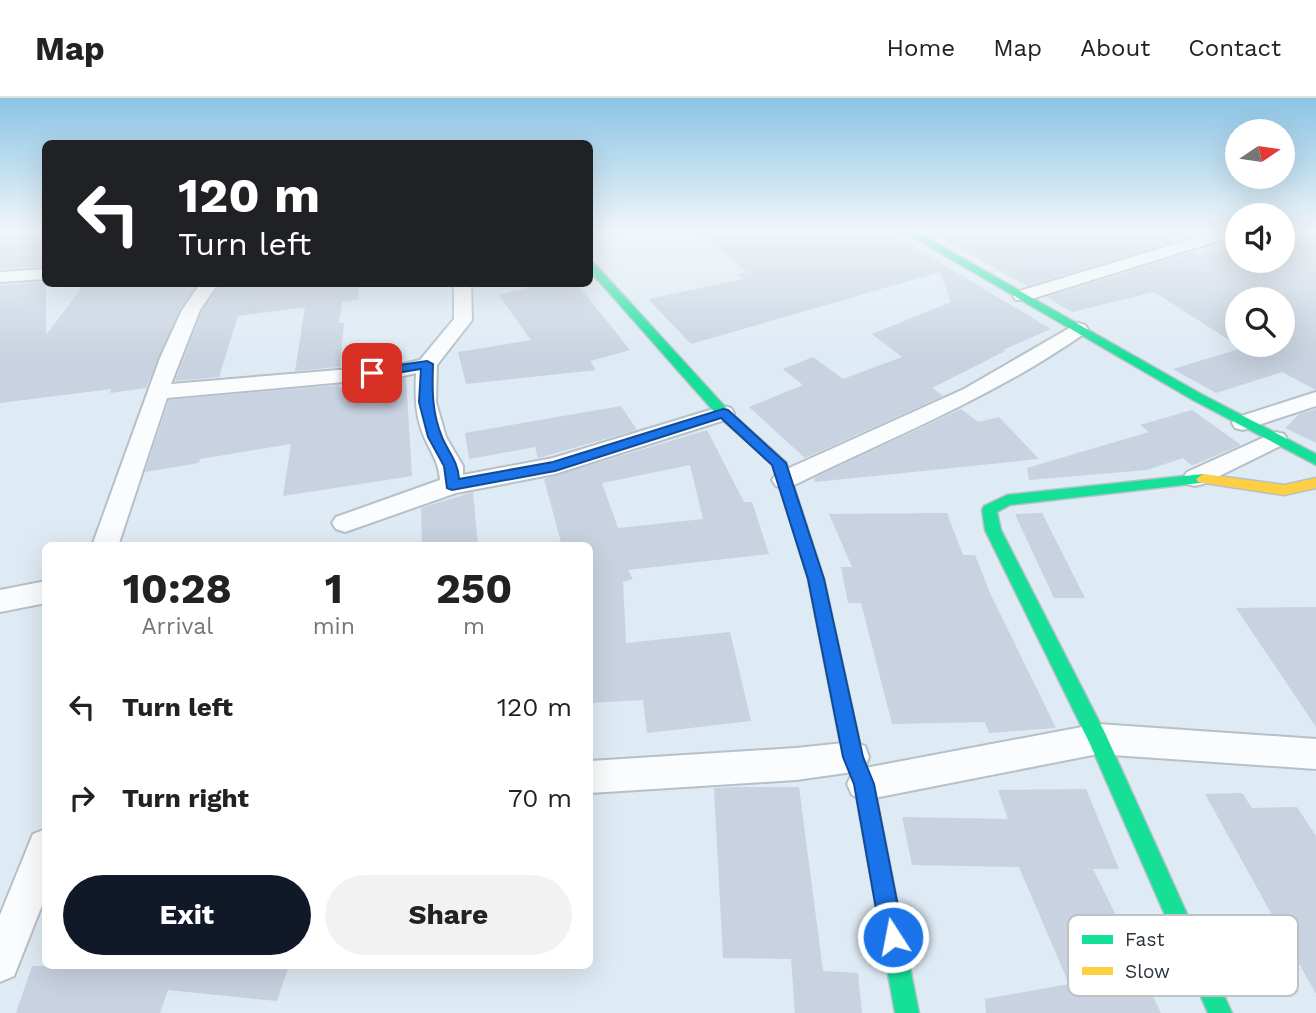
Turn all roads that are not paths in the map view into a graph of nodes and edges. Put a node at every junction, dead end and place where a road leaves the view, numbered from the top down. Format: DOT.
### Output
graph roads {
  1 [pos="597,273"];
  2 [pos="981,273"];
  3 [pos="1098,273"];
  4 [pos="42,274"];
  5 [pos="0,277"];
  6 [pos="207,287"];
  7 [pos="463,287"];
  8 [pos="1022,296"];
  9 [pos="1078,329"];
  10 [pos="427,364"];
  11 [pos="158,392"];
  12 [pos="1316,399"];
  13 [pos="723,413"];
  14 [pos="1243,422"];
  15 [pos="1276,439"];
  16 [pos="1316,460"];
  17 [pos="1195,478"];
  18 [pos="784,480"];
  19 [pos="1316,483"];
  20 [pos="452,485"];
  21 [pos="345,523"];
  22 [pos="106,542"];
  23 [pos="42,593"];
  24 [pos="0,601"];
  25 [pos="1098,740"];
  26 [pos="1316,754"];
  27 [pos="858,771"];
  28 [pos="593,777"];
  29 [pos="42,857"];
  30 [pos="1176,915"];
  31 [pos="0,962"];
  32 [pos="1212,996"];
  33 [pos="907,1013"];
  34 [pos="1220,1013"];
  1 -- 13 [label="street"];
  2 -- 8 [label="street"];
  3 -- 8 [label="street"];
  4 -- 5 [label="street"];
  6 -- 11 [label="street"];
  7 -- 10 [label="street"];
  8 -- 9 [label="street"];
  9 -- 14 [label="street"];
  9 -- 18 [label="street"];
  10 -- 11 [label="street"];
  10 -- 20 [label="street"];
  11 -- 22 [label="street"];
  12 -- 14 [label="street"];
  13 -- 18 [label="street"];
  13 -- 20 [label="street"];
  14 -- 15 [label="street"];
  15 -- 16 [label="street"];
  15 -- 17 [label="street"];
  17 -- 19 [label="street"];
  17 -- 25 [label="street"];
  18 -- 27 [label="street"];
  20 -- 21 [label="street"];
  23 -- 24 [label="street"];
  25 -- 26 [label="street"];
  25 -- 27 [label="street"];
  25 -- 30 [label="street"];
  27 -- 28 [label="street"];
  27 -- 33 [label="street"];
  29 -- 31 [label="street"];
  32 -- 34 [label="street"];
}
